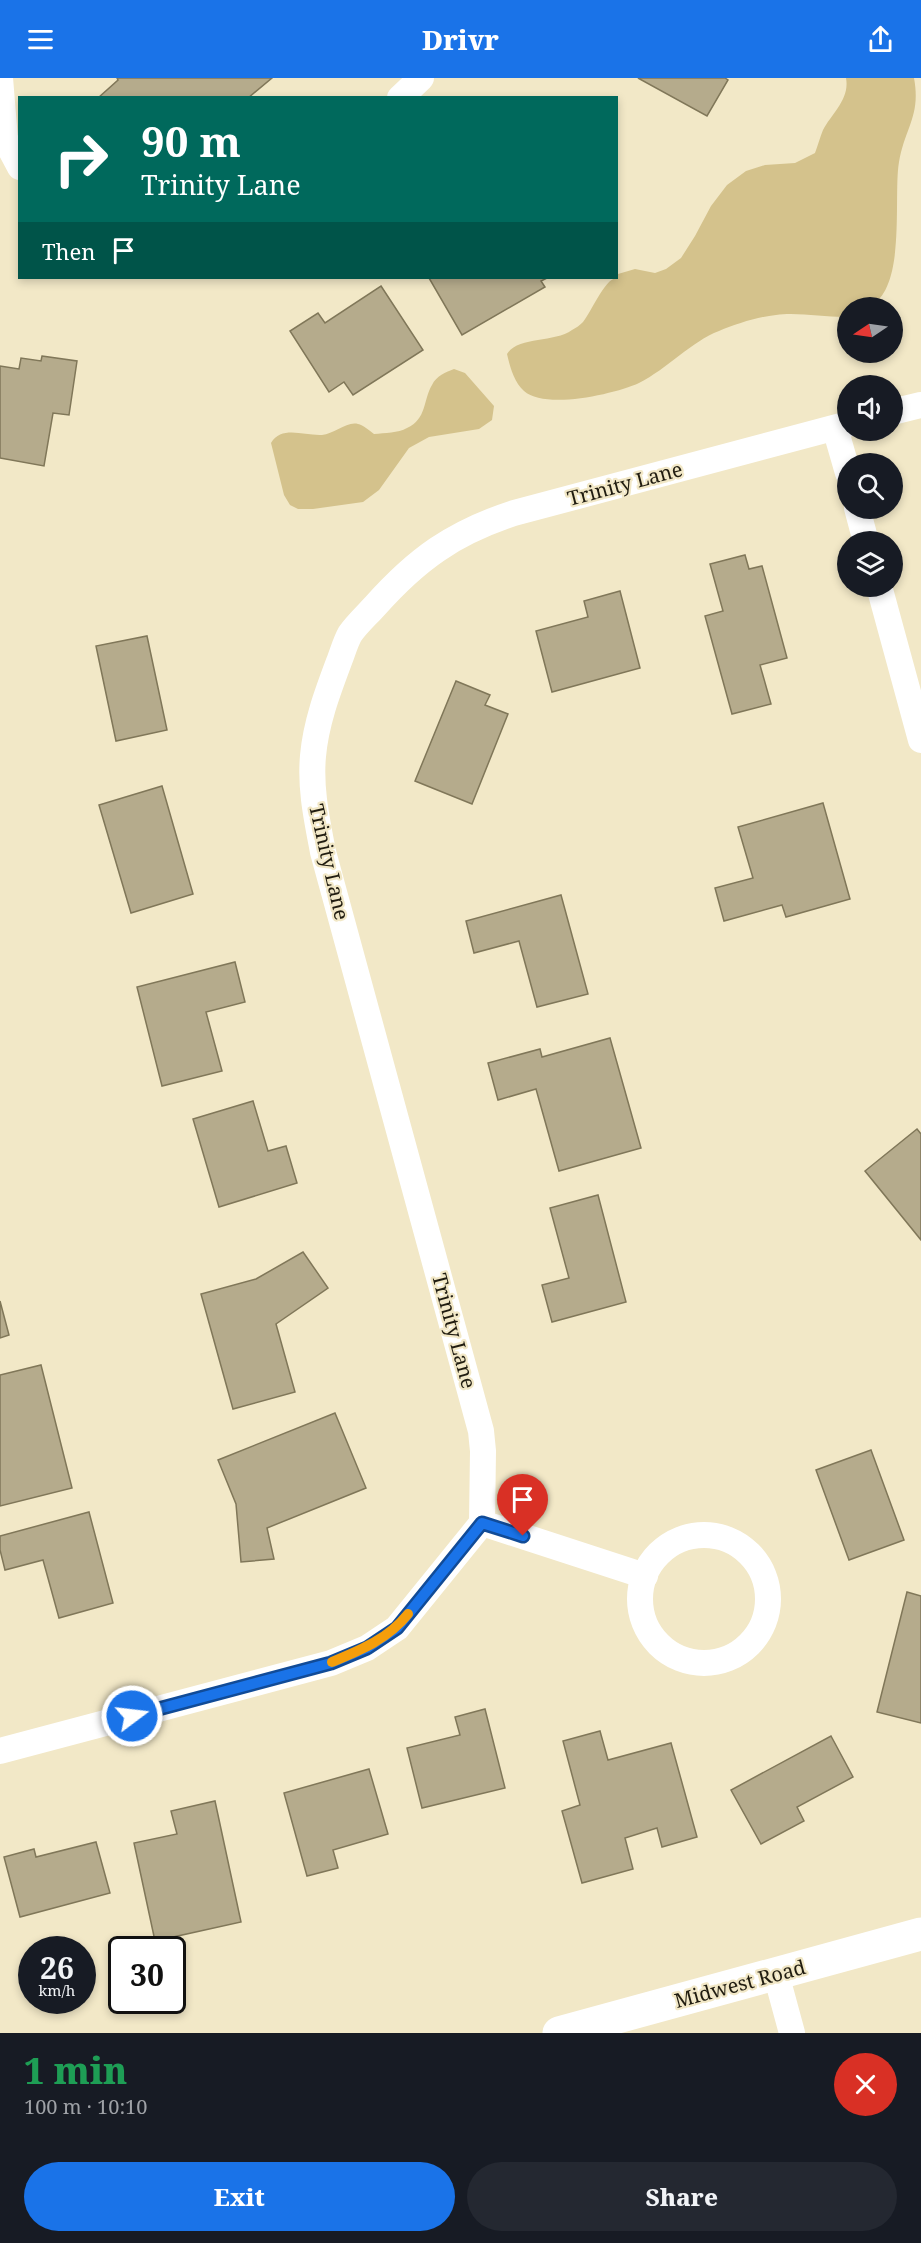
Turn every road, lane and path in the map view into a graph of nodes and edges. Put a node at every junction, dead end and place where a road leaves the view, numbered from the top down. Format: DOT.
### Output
graph roads {
  1 [pos="0,78"];
  2 [pos="421,78"];
  3 [pos="402,96"];
  4 [pos="18,163"];
  5 [pos="921,405"];
  6 [pos="903,409"];
  7 [pos="837,427"];
  8 [pos="882,597"];
  9 [pos="921,740"];
  10 [pos="482,1523"];
  11 [pos="645,1576"];
  12 [pos="0,1751"];
  13 [pos="921,1934"];
  14 [pos="776,1974"];
  15 [pos="560,2033"];
  16 [pos="792,2033"];
  1 -- 4 [label="street"];
  2 -- 3 [label="street"];
  5 -- 6 [label="street"];
  7 -- 10 [label="street, Trinity Lane"];
  8 -- 9 [label="street"];
  10 -- 11 [label="street"];
  10 -- 12 [label="street"];
  11 -- 11 [label="street"];
  13 -- 14 [label="main road, Midwest Road"];
  14 -- 15 [label="main road, Midwest Road"];
  14 -- 16 [label="street"];
}
